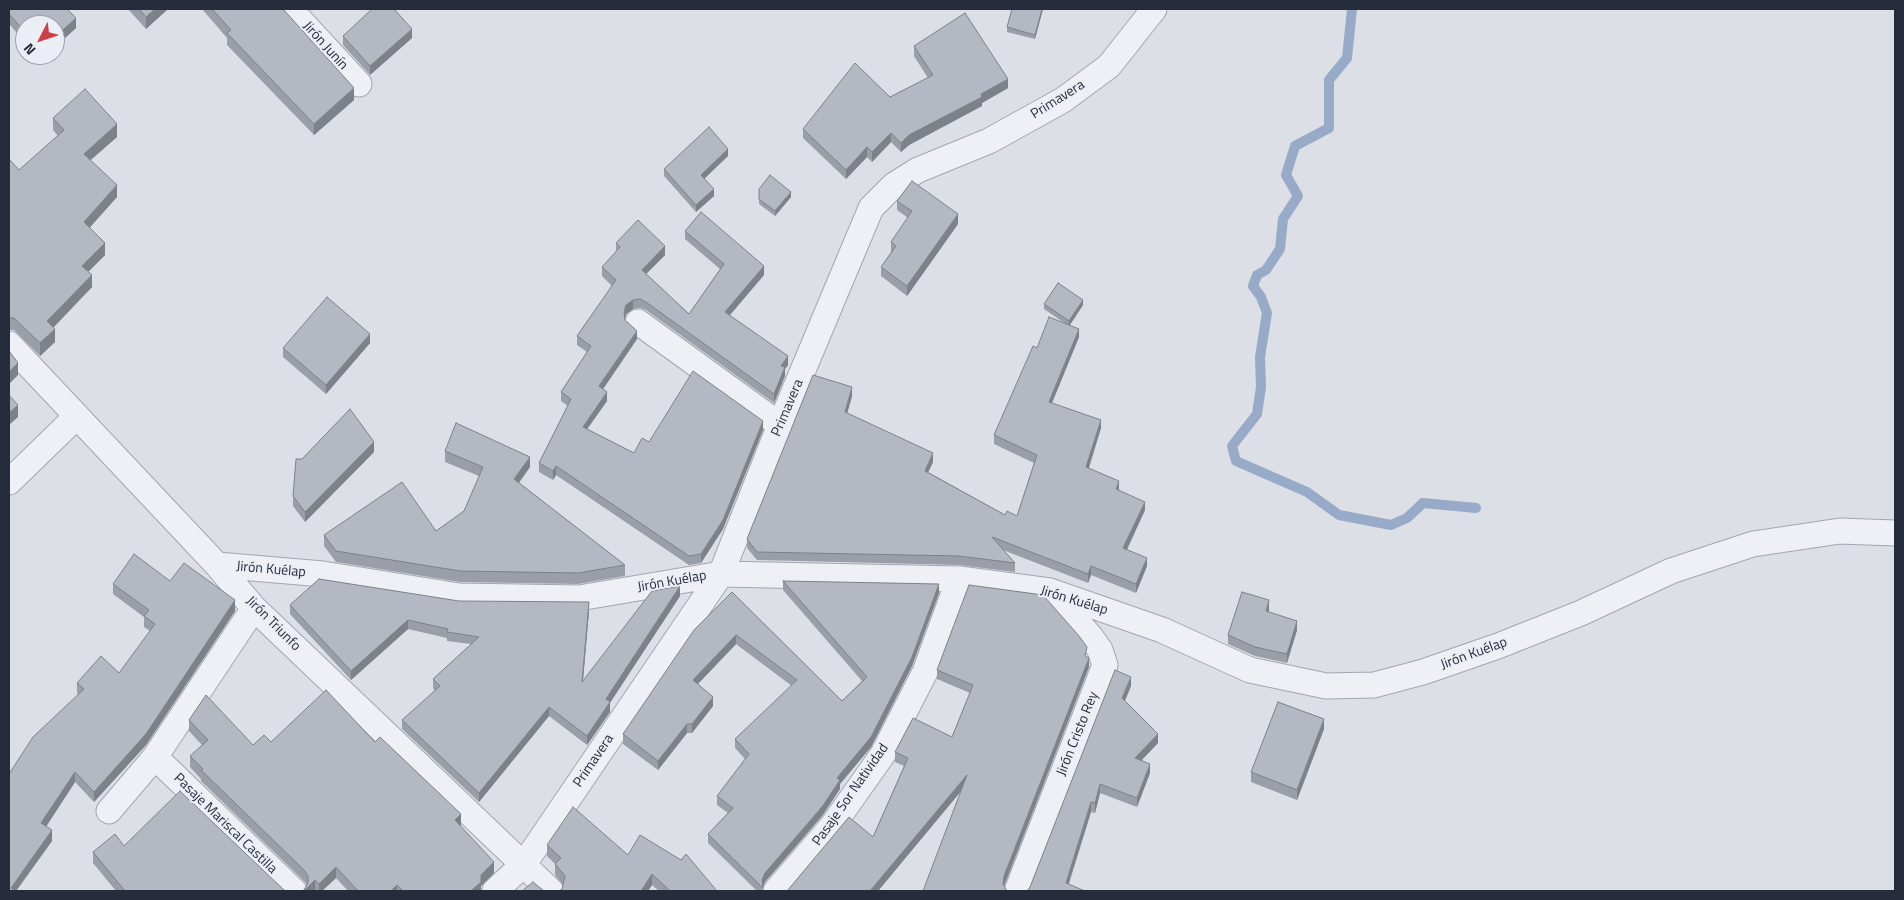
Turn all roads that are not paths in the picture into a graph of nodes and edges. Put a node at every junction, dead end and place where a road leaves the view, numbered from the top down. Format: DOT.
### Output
graph roads {
  1 [pos="290,9"];
  2 [pos="1154,9"];
  3 [pos="359,84"];
  4 [pos="638,322"];
  5 [pos="9,344"];
  6 [pos="76,417"];
  7 [pos="780,425"];
  8 [pos="9,482"];
  9 [pos="1895,533"];
  10 [pos="217,565"];
  11 [pos="721,574"];
  12 [pos="959,579"];
  13 [pos="1050,590"];
  14 [pos="254,608"];
  15 [pos="155,757"];
  16 [pos="109,811"];
  17 [pos="524,864"];
  18 [pos="294,891"];
  19 [pos="495,891"];
  20 [pos="551,891"];
  21 [pos="776,891"];
  22 [pos="1017,891"];
  1 -- 3 [label="street, Jirón Junín"];
  2 -- 7 [label="street, Primavera"];
  4 -- 7 [label="street"];
  5 -- 6 [label="street, Jirón Triunfo"];
  6 -- 8 [label="street"];
  6 -- 10 [label="street, Jirón Triunfo"];
  7 -- 11 [label="street, Primavera"];
  9 -- 13 [label="street, Jirón Kuélap"];
  10 -- 11 [label="street, Jirón Kuélap"];
  10 -- 14 [label="street, Jirón Triunfo"];
  11 -- 12 [label="street, Jirón Kuélap"];
  11 -- 17 [label="street, Primavera"];
  12 -- 13 [label="street, Jirón Kuélap"];
  12 -- 21 [label="street, Pasaje Sor Natividad"];
  13 -- 22 [label="street, Jirón Cristo Rey"];
  14 -- 15 [label="street"];
  14 -- 17 [label="street, Jirón Triunfo"];
  15 -- 16 [label="street"];
  15 -- 18 [label="street, Pasaje Mariscal Castilla"];
  17 -- 19 [label="street, Primavera"];
  17 -- 20 [label="street, Jirón Triunfo"];
}
